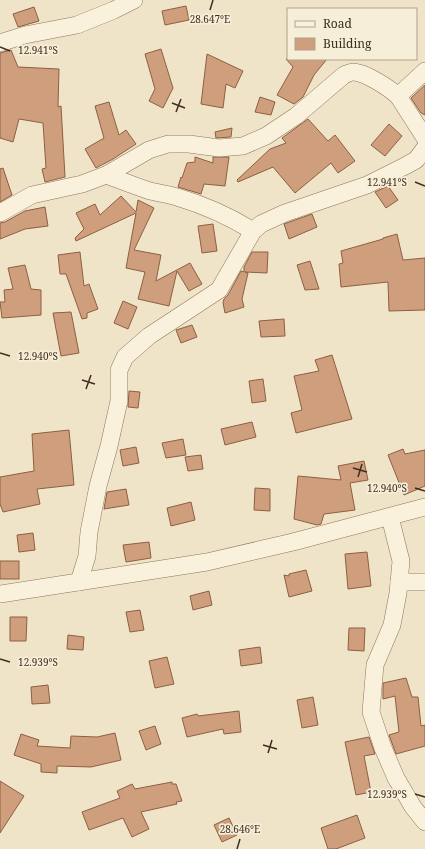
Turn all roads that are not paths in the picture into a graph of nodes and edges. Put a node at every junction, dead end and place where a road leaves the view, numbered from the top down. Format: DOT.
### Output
graph roads {
  1 [pos="134,0"];
  2 [pos="0,43"];
  3 [pos="425,71"];
  4 [pos="398,96"];
  5 [pos="425,138"];
  6 [pos="425,148"];
  7 [pos="106,174"];
  8 [pos="0,214"];
  9 [pos="253,231"];
  10 [pos="425,507"];
  11 [pos="390,516"];
  12 [pos="79,582"];
  13 [pos="399,582"];
  14 [pos="425,582"];
  15 [pos="0,594"];
  16 [pos="425,822"];
  1 -- 2 [label="street"];
  3 -- 4 [label="street"];
  4 -- 5 [label="street"];
  4 -- 7 [label="street"];
  6 -- 9 [label="street"];
  7 -- 8 [label="street"];
  7 -- 9 [label="street"];
  9 -- 12 [label="street"];
  10 -- 11 [label="street"];
  11 -- 12 [label="street"];
  11 -- 13 [label="street"];
  12 -- 15 [label="street"];
  13 -- 14 [label="street"];
  13 -- 16 [label="street"];
}
